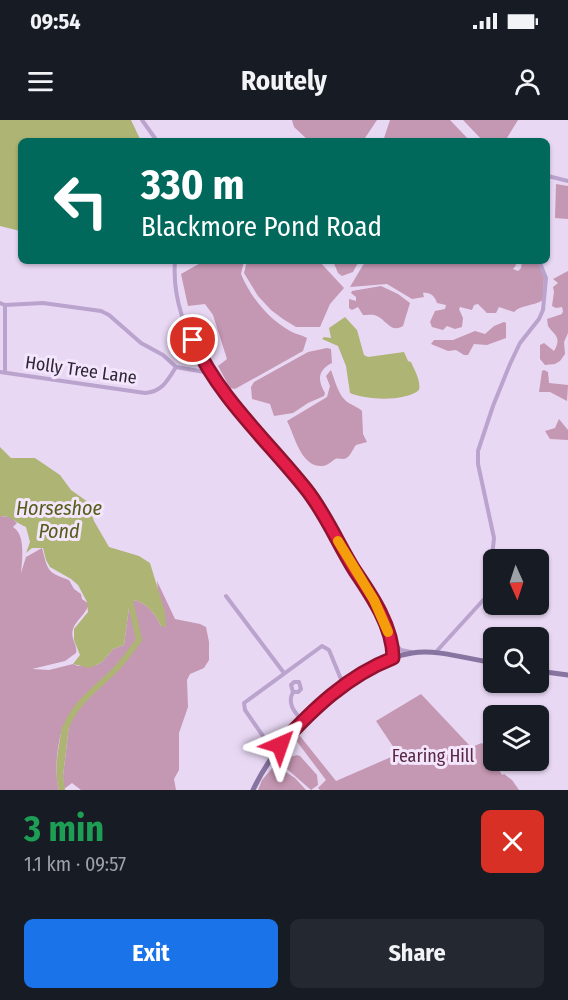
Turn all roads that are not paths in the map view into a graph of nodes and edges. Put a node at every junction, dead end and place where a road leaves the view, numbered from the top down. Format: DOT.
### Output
graph roads {
  1 [pos="142,120"];
  2 [pos="155,138"];
  3 [pos="550,176"];
  4 [pos="568,181"];
  5 [pos="175,264"];
  6 [pos="540,264"];
  7 [pos="3,304"];
  8 [pos="176,367"];
  9 [pos="3,372"];
  10 [pos="211,373"];
  11 [pos="226,596"];
  12 [pos="392,642"];
  13 [pos="415,653"];
  14 [pos="435,653"];
  15 [pos="393,658"];
  16 [pos="483,661"];
  17 [pos="549,672"];
  18 [pos="284,673"];
  19 [pos="568,675"];
  20 [pos="344,685"];
  21 [pos="293,692"];
  22 [pos="302,721"];
  23 [pos="274,753"];
  24 [pos="253,790"];
  1 -- 2 [label="street"];
  3 -- 4 [label="street"];
  5 -- 10 [label="street"];
  6 -- 14 [label="street"];
  7 -- 8 [label="street"];
  7 -- 9 [label="street, Holly Tree Lane"];
  8 -- 9 [label="street, Holly Tree Lane"];
  8 -- 10 [label="street"];
  10 -- 12 [label="street"];
  11 -- 18 [label="street"];
  12 -- 13 [label="street"];
  12 -- 15 [label="street"];
  13 -- 14 [label="main road"];
  13 -- 15 [label="main road"];
  14 -- 16 [label="main road"];
  15 -- 20 [label="main road"];
  17 -- 19 [label="main road"];
  18 -- 20 [label="street"];
  18 -- 23 [label="street"];
  20 -- 22 [label="main road"];
  21 -- 22 [label="street"];
  22 -- 23 [label="main road"];
  23 -- 24 [label="main road"];
}
